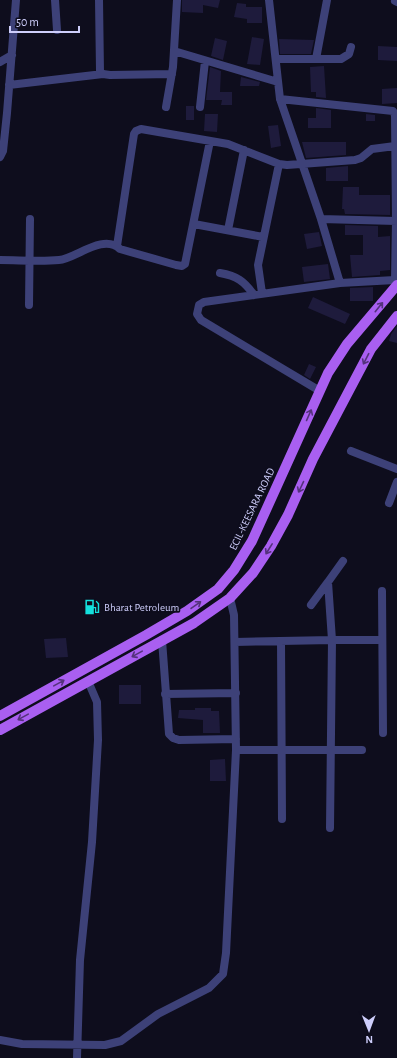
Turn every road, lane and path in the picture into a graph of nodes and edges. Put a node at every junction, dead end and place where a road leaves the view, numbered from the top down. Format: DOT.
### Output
graph roads {
  1 [pos="16,0"];
  2 [pos="55,0"];
  3 [pos="99,0"];
  4 [pos="177,0"];
  5 [pos="269,0"];
  6 [pos="327,0"];
  7 [pos="57,30"];
  8 [pos="351,47"];
  9 [pos="174,51"];
  10 [pos="12,55"];
  11 [pos="276,59"];
  12 [pos="316,59"];
  13 [pos="205,61"];
  14 [pos="0,62"];
  15 [pos="103,74"];
  16 [pos="172,74"];
  17 [pos="278,82"];
  18 [pos="9,85"];
  19 [pos="280,99"];
  20 [pos="166,107"];
  21 [pos="200,107"];
  22 [pos="396,115"];
  23 [pos="210,141"];
  24 [pos="395,146"];
  25 [pos="244,150"];
  26 [pos="0,157"];
  27 [pos="301,163"];
  28 [pos="279,164"];
  29 [pos="396,189"];
  30 [pos="30,218"];
  31 [pos="321,219"];
  32 [pos="396,221"];
  33 [pos="194,224"];
  34 [pos="228,230"];
  35 [pos="263,237"];
  36 [pos="117,246"];
  37 [pos="0,260"];
  38 [pos="29,260"];
  39 [pos="220,273"];
  40 [pos="396,282"];
  41 [pos="340,283"];
  42 [pos="258,294"];
  43 [pos="29,305"];
  44 [pos="397,316"];
  45 [pos="320,391"];
  46 [pos="351,451"];
  47 [pos="397,470"];
  48 [pos="397,482"];
  49 [pos="389,503"];
  50 [pos="344,561"];
  51 [pos="328,582"];
  52 [pos="382,591"];
  53 [pos="230,598"];
  54 [pos="311,605"];
  55 [pos="150,633"];
  56 [pos="162,640"];
  57 [pos="332,640"];
  58 [pos="381,640"];
  59 [pos="281,641"];
  60 [pos="235,642"];
  61 [pos="88,681"];
  62 [pos="236,693"];
  63 [pos="165,694"];
  64 [pos="0,716"];
  65 [pos="0,730"];
  66 [pos="383,733"];
  67 [pos="236,739"];
  68 [pos="236,750"];
  69 [pos="282,750"];
  70 [pos="330,750"];
  71 [pos="362,750"];
  72 [pos="282,819"];
  73 [pos="330,828"];
  74 [pos="0,1040"];
  75 [pos="76,1044"];
  76 [pos="76,1058"];
  1 -- 10 [label="street"];
  2 -- 7 [label="street"];
  3 -- 15 [label="street"];
  4 -- 9 [label="street"];
  5 -- 11 [label="street"];
  6 -- 12 [label="street"];
  8 -- 12 [label="street"];
  9 -- 13 [label="street"];
  9 -- 16 [label="street"];
  10 -- 14 [label="street"];
  10 -- 18 [label="street"];
  11 -- 12 [label="street"];
  11 -- 17 [label="street"];
  13 -- 17 [label="street"];
  13 -- 21 [label="street"];
  15 -- 16 [label="street"];
  15 -- 18 [label="street"];
  16 -- 20 [label="street"];
  17 -- 19 [label="street"];
  18 -- 26 [label="street"];
  19 -- 22 [label="street"];
  19 -- 27 [label="street"];
  22 -- 24 [label="street"];
  23 -- 25 [label="street"];
  23 -- 33 [label="street"];
  23 -- 36 [label="street"];
  24 -- 27 [label="street"];
  24 -- 29 [label="street"];
  25 -- 28 [label="street"];
  25 -- 34 [label="street"];
  27 -- 28 [label="street"];
  27 -- 31 [label="street"];
  28 -- 35 [label="street"];
  29 -- 32 [label="street"];
  30 -- 38 [label="street"];
  31 -- 32 [label="street"];
  31 -- 41 [label="street"];
  32 -- 40 [label="street"];
  33 -- 34 [label="street"];
  33 -- 36 [label="street"];
  34 -- 35 [label="street"];
  35 -- 42 [label="street"];
  36 -- 38 [label="street"];
  37 -- 38 [label="street"];
  38 -- 43 [label="street"];
  39 -- 42 [label="street"];
  40 -- 41 [label="street"];
  45 -- 40 [label="main road, ECIL-KEESARA ROAD, one-way"];
  41 -- 42 [label="street"];
  42 -- 45 [label="street"];
  44 -- 53 [label="main road, one-way"];
  55 -- 45 [label="main road, ECIL-KEESARA ROAD, one-way"];
  46 -- 47 [label="street"];
  48 -- 49 [label="street"];
  50 -- 51 [label="street"];
  51 -- 54 [label="street"];
  51 -- 57 [label="street"];
  52 -- 58 [label="street"];
  53 -- 56 [label="main road"];
  53 -- 60 [label="street"];
  55 -- 56 [label="main road"];
  64 -- 55 [label="main road, ECIL-KEESARA ROAD, one-way"];
  56 -- 61 [label="main road, one-way"];
  56 -- 63 [label="street"];
  57 -- 58 [label="street"];
  57 -- 59 [label="street"];
  57 -- 70 [label="street"];
  58 -- 66 [label="street"];
  59 -- 60 [label="street"];
  59 -- 69 [label="street"];
  60 -- 62 [label="street"];
  61 -- 65 [label="main road, one-way"];
  61 -- 75 [label="street"];
  62 -- 63 [label="street"];
  62 -- 67 [label="street"];
  63 -- 67 [label="street"];
  67 -- 68 [label="street"];
  68 -- 69 [label="street"];
  68 -- 75 [label="street"];
  69 -- 70 [label="street"];
  69 -- 72 [label="street"];
  70 -- 71 [label="street"];
  70 -- 73 [label="street"];
  74 -- 75 [label="street"];
  75 -- 76 [label="street"];
}
